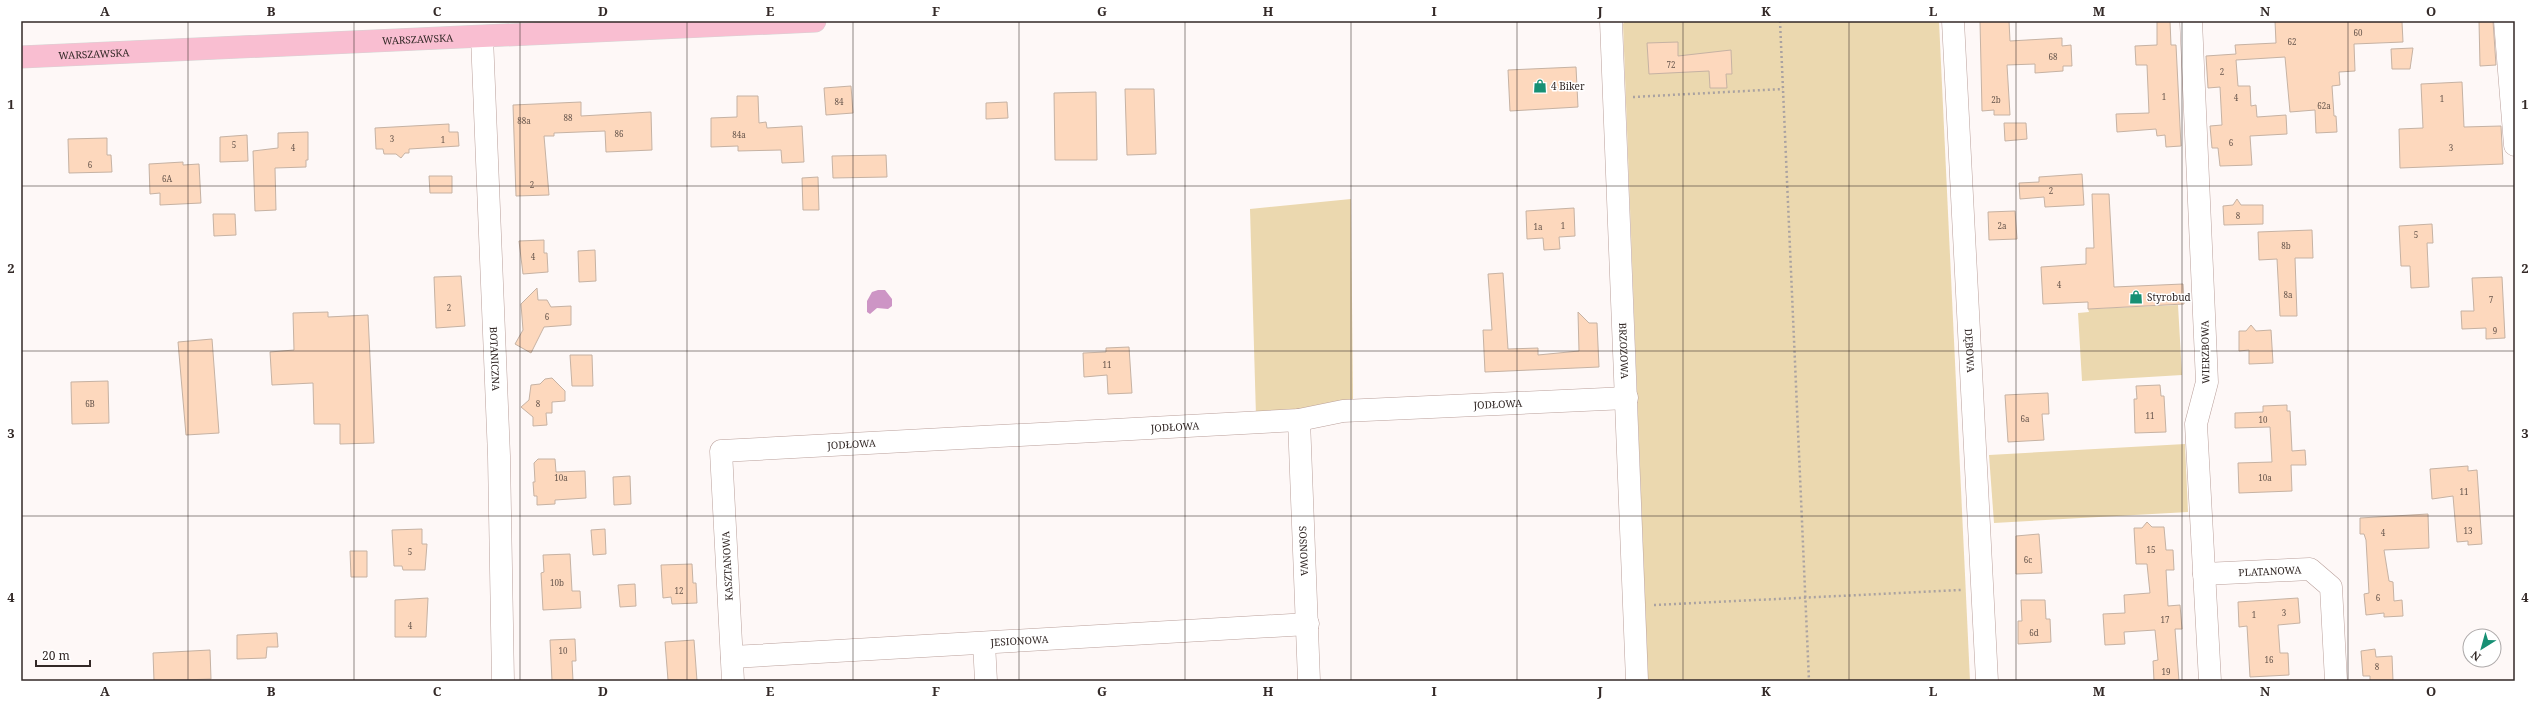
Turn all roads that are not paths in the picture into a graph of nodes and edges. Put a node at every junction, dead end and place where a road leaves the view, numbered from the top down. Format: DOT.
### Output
graph roads {
  1 [pos="815,21"];
  2 [pos="1611,21"];
  3 [pos="1953,21"];
  4 [pos="2191,21"];
  5 [pos="2505,21"];
  6 [pos="482,37"];
  7 [pos="21,57"];
  8 [pos="2515,146"];
  9 [pos="1627,398"];
  10 [pos="1299,420"];
  11 [pos="721,451"];
  12 [pos="2204,574"];
  13 [pos="1308,624"];
  14 [pos="984,643"];
  15 [pos="732,656"];
  16 [pos="503,681"];
  17 [pos="733,681"];
  18 [pos="986,681"];
  19 [pos="1309,681"];
  20 [pos="1637,681"];
  21 [pos="1987,681"];
  22 [pos="2210,681"];
  23 [pos="2336,681"];
  1 -- 6 [label="main road, WARSZAWSKA"];
  2 -- 9 [label="street, BRZOZOWA"];
  3 -- 21 [label="street, DĘBOWA"];
  4 -- 12 [label="street, WIERZBOWA"];
  5 -- 8 [label="street"];
  6 -- 7 [label="main road, WARSZAWSKA"];
  6 -- 16 [label="street, BOTANICZNA"];
  9 -- 10 [label="street, JODŁOWA"];
  9 -- 20 [label="street, BRZOZOWA"];
  10 -- 11 [label="street, JODŁOWA"];
  10 -- 13 [label="street, SOSNOWA"];
  11 -- 15 [label="street, KASZTANOWA"];
  12 -- 22 [label="street, WIERZBOWA"];
  12 -- 23 [label="street, PLATANOWA"];
  13 -- 14 [label="street, JESIONOWA"];
  13 -- 19 [label="street, SOSNOWA"];
  14 -- 15 [label="street, JESIONOWA"];
  14 -- 18 [label="street"];
  15 -- 17 [label="street, KASZTANOWA"];
}
